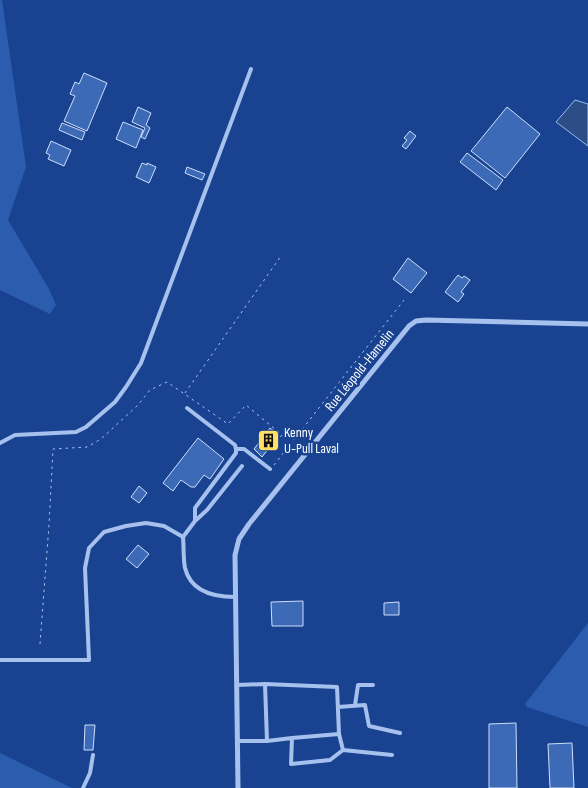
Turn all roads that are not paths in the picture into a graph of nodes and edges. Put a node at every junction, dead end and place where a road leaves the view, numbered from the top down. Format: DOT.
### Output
graph roads {
  1 [pos="251,69"];
  2 [pos="588,324"];
  3 [pos="187,408"];
  4 [pos="0,443"];
  5 [pos="236,449"];
  6 [pos="242,466"];
  7 [pos="270,469"];
  8 [pos="195,520"];
  9 [pos="183,537"];
  10 [pos="235,597"];
  11 [pos="0,660"];
  12 [pos="265,684"];
  13 [pos="237,685"];
  14 [pos="373,685"];
  15 [pos="355,705"];
  16 [pos="338,707"];
  17 [pos="400,733"];
  18 [pos="338,734"];
  19 [pos="292,738"];
  20 [pos="267,741"];
  21 [pos="238,742"];
  22 [pos="343,750"];
  23 [pos="93,755"];
  24 [pos="392,755"];
  25 [pos="83,788"];
  26 [pos="238,788"];
  1 -- 4 [label="lane"];
  2 -- 10 [label="street, Rue Léopold-Hamelin"];
  3 -- 5 [label="lane"];
  5 -- 7 [label="lane"];
  5 -- 8 [label="lane"];
  6 -- 8 [label="lane"];
  8 -- 9 [label="lane"];
  9 -- 10 [label="lane"];
  9 -- 11 [label="lane"];
  10 -- 13 [label="street, Rue Léopold-Hamelin"];
  12 -- 13 [label="lane"];
  12 -- 16 [label="lane"];
  12 -- 20 [label="lane"];
  13 -- 21 [label="street, Rue Léopold-Hamelin"];
  14 -- 15 [label="lane"];
  15 -- 16 [label="lane"];
  15 -- 17 [label="lane"];
  16 -- 18 [label="lane"];
  18 -- 19 [label="lane"];
  18 -- 22 [label="lane"];
  19 -- 20 [label="lane"];
  19 -- 22 [label="lane"];
  20 -- 21 [label="lane"];
  21 -- 26 [label="street, Rue Léopold-Hamelin"];
  22 -- 24 [label="lane"];
  23 -- 25 [label="lane"];
}
